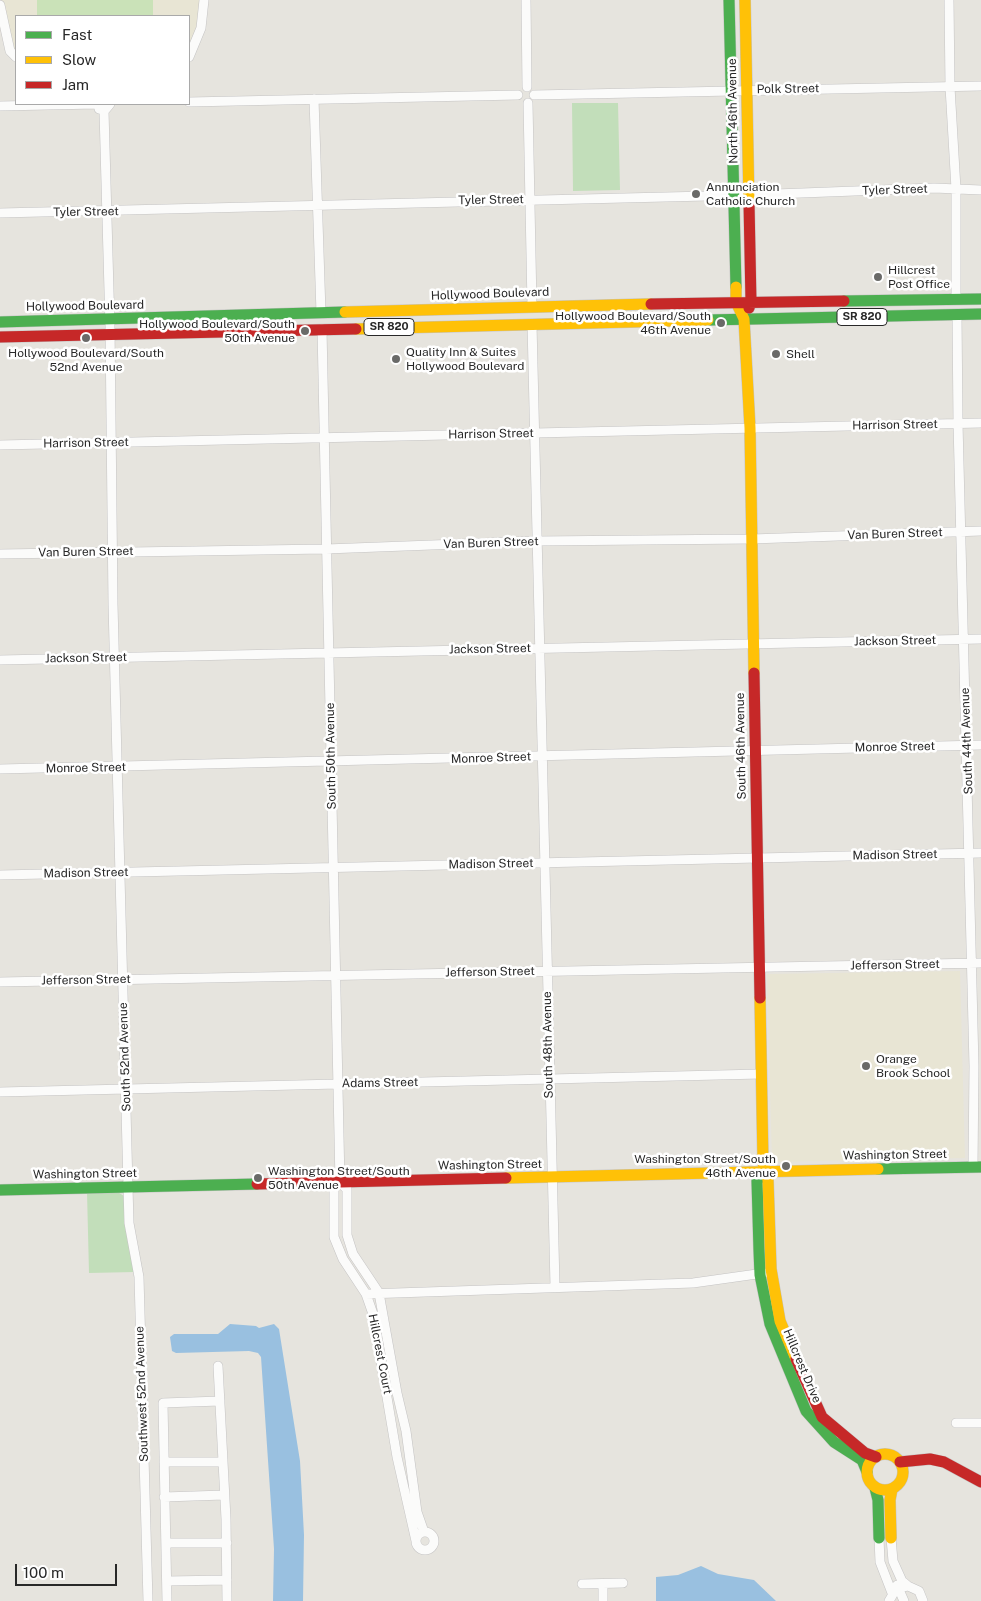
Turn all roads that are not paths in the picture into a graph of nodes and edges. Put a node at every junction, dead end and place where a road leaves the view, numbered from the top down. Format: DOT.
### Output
graph roads {
  1 [pos="204,0"];
  2 [pos="526,0"];
  3 [pos="729,0"];
  4 [pos="745,0"];
  5 [pos="950,0"];
  6 [pos="0,5"];
  7 [pos="190,55"];
  8 [pos="15,56"];
  9 [pos="981,86"];
  10 [pos="527,87"];
  11 [pos="950,87"];
  12 [pos="731,90"];
  13 [pos="746,90"];
  14 [pos="518,95"];
  15 [pos="534,95"];
  16 [pos="314,99"];
  17 [pos="190,102"];
  18 [pos="528,103"];
  19 [pos="22,105"];
  20 [pos="102,105"];
  21 [pos="0,106"];
  22 [pos="956,189"];
  23 [pos="981,190"];
  24 [pos="733,196"];
  25 [pos="749,196"];
  26 [pos="531,200"];
  27 [pos="316,205"];
  28 [pos="105,211"];
  29 [pos="0,214"];
  30 [pos="956,299"];
  31 [pos="981,299"];
  32 [pos="736,302"];
  33 [pos="751,302"];
  34 [pos="591,305"];
  35 [pos="532,306"];
  36 [pos="981,306"];
  37 [pos="384,311"];
  38 [pos="321,313"];
  39 [pos="957,314"];
  40 [pos="981,314"];
  41 [pos="880,316"];
  42 [pos="744,319"];
  43 [pos="0,322"];
  44 [pos="532,324"];
  45 [pos="467,326"];
  46 [pos="110,327"];
  47 [pos="322,329"];
  48 [pos="267,330"];
  49 [pos="0,337"];
  50 [pos="958,423"];
  51 [pos="981,423"];
  52 [pos="750,428"];
  53 [pos="536,433"];
  54 [pos="324,438"];
  55 [pos="111,442"];
  56 [pos="0,445"];
  57 [pos="960,531"];
  58 [pos="981,531"];
  59 [pos="752,539"];
  60 [pos="537,541"];
  61 [pos="326,549"];
  62 [pos="113,552"];
  63 [pos="0,554"];
  64 [pos="964,639"];
  65 [pos="981,639"];
  66 [pos="754,644"];
  67 [pos="540,648"];
  68 [pos="328,653"];
  69 [pos="114,658"];
  70 [pos="0,660"];
  71 [pos="968,745"];
  72 [pos="981,745"];
  73 [pos="755,751"];
  74 [pos="542,756"];
  75 [pos="331,762"];
  76 [pos="117,767"];
  77 [pos="0,769"];
  78 [pos="970,853"];
  79 [pos="981,853"];
  80 [pos="757,858"];
  81 [pos="544,863"];
  82 [pos="334,868"];
  83 [pos="120,872"];
  84 [pos="0,875"];
  85 [pos="976,963"];
  86 [pos="759,967"];
  87 [pos="546,971"];
  88 [pos="336,976"];
  89 [pos="123,979"];
  90 [pos="0,982"];
  91 [pos="978,1066"];
  92 [pos="761,1074"];
  93 [pos="548,1079"];
  94 [pos="338,1084"];
  95 [pos="126,1089"];
  96 [pos="0,1092"];
  97 [pos="977,1167"];
  98 [pos="764,1172"];
  99 [pos="551,1177"];
  100 [pos="340,1182"];
  101 [pos="128,1187"];
  102 [pos="0,1190"];
  103 [pos="771,1269"];
  104 [pos="760,1275"];
  105 [pos="555,1286"];
  106 [pos="380,1293"];
  107 [pos="366,1294"];
  108 [pos="218,1366"];
  109 [pos="220,1401"];
  110 [pos="956,1423"];
  111 [pos="981,1423"];
  112 [pos="876,1457"];
  113 [pos="164,1462"];
  114 [pos="223,1462"];
  115 [pos="900,1462"];
  116 [pos="961,1470"];
  117 [pos="867,1472"];
  118 [pos="903,1476"];
  119 [pos="981,1482"];
  120 [pos="875,1488"];
  121 [pos="892,1489"];
  122 [pos="224,1495"];
  123 [pos="164,1497"];
  124 [pos="424,1532"];
  125 [pos="885,1538"];
  126 [pos="416,1541"];
  127 [pos="166,1543"];
  128 [pos="227,1543"];
  129 [pos="227,1580"];
  130 [pos="167,1581"];
  131 [pos="623,1583"];
  132 [pos="582,1584"];
  133 [pos="603,1584"];
  134 [pos="897,1592"];
  135 [pos="148,1601"];
  136 [pos="167,1601"];
  137 [pos="227,1601"];
  138 [pos="603,1601"];
  139 [pos="904,1601"];
  140 [pos="923,1601"];
  1 -- 7 [label="street"];
  2 -- 10 [label="street"];
  3 -- 12 [label="main road, North 46th Avenue"];
  4 -- 13 [label="main road, North 46th Avenue"];
  5 -- 11 [label="street"];
  6 -- 8 [label="street"];
  9 -- 11 [label="street, Polk Street"];
  10 -- 14 [label="street"];
  10 -- 15 [label="street"];
  11 -- 13 [label="street, Polk Street"];
  11 -- 22 [label="street"];
  12 -- 13 [label="street, Polk Street"];
  12 -- 15 [label="street, Polk Street"];
  12 -- 24 [label="main road, North 46th Avenue"];
  13 -- 25 [label="main road, North 46th Avenue"];
  14 -- 16 [label="street"];
  14 -- 18 [label="street"];
  15 -- 18 [label="street"];
  16 -- 17 [label="street"];
  16 -- 27 [label="street"];
  18 -- 26 [label="street"];
  19 -- 21 [label="street"];
  20 -- 28 [label="street, South 52nd Avenue"];
  22 -- 23 [label="street, Tyler Street"];
  22 -- 25 [label="street, Tyler Street"];
  22 -- 30 [label="street"];
  24 -- 25 [label="street, Tyler Street"];
  24 -- 26 [label="street, Tyler Street"];
  24 -- 32 [label="main road, North 46th Avenue"];
  25 -- 33 [label="main road, North 46th Avenue"];
  26 -- 27 [label="street, Tyler Street"];
  26 -- 35 [label="street"];
  27 -- 28 [label="street, Tyler Street"];
  27 -- 38 [label="street"];
  28 -- 29 [label="street, Tyler Street"];
  28 -- 46 [label="street, South 52nd Avenue"];
  30 -- 31 [label="main road, Hollywood Boulevard / SR 820"];
  30 -- 33 [label="main road, Hollywood Boulevard / SR 820"];
  30 -- 41 [label="main road"];
  32 -- 33 [label="main road, Hollywood Boulevard / SR 820"];
  32 -- 34 [label="main road, Hollywood Boulevard / SR 820"];
  32 -- 42 [label="main road, North 46th Avenue"];
  33 -- 42 [label="main road, North 46th Avenue"];
  34 -- 35 [label="main road, Hollywood Boulevard / SR 820"];
  34 -- 44 [label="main road"];
  35 -- 37 [label="main road, Hollywood Boulevard / SR 820"];
  35 -- 45 [label="main road"];
  36 -- 39 [label="main road"];
  37 -- 38 [label="main road, Hollywood Boulevard / SR 820"];
  37 -- 47 [label="main road"];
  38 -- 46 [label="main road, Hollywood Boulevard / SR 820"];
  38 -- 48 [label="main road"];
  39 -- 40 [label="main road, Hollywood Boulevard / SR 820"];
  39 -- 41 [label="main road, Hollywood Boulevard / SR 820"];
  39 -- 50 [label="street, South 44th Avenue"];
  41 -- 42 [label="main road, Hollywood Boulevard / SR 820"];
  42 -- 44 [label="main road, Hollywood Boulevard / SR 820"];
  42 -- 52 [label="main road, South 46th Avenue"];
  43 -- 46 [label="main road, Hollywood Boulevard / SR 820"];
  44 -- 45 [label="main road, Hollywood Boulevard / SR 820"];
  44 -- 53 [label="street, South 48th Avenue"];
  45 -- 47 [label="main road, Hollywood Boulevard / SR 820"];
  46 -- 48 [label="main road, Hollywood Boulevard / SR 820"];
  46 -- 49 [label="main road, Hollywood Boulevard / SR 820"];
  46 -- 55 [label="street, South 52nd Avenue"];
  47 -- 48 [label="main road, Hollywood Boulevard / SR 820"];
  47 -- 54 [label="street, South 50th Avenue"];
  50 -- 51 [label="street, Harrison Street"];
  50 -- 52 [label="street, Harrison Street"];
  50 -- 57 [label="street, South 44th Avenue"];
  52 -- 53 [label="street, Harrison Street"];
  52 -- 59 [label="main road, South 46th Avenue"];
  53 -- 54 [label="street, Harrison Street"];
  53 -- 60 [label="street, South 48th Avenue"];
  54 -- 55 [label="street, Harrison Street"];
  54 -- 61 [label="street, South 50th Avenue"];
  55 -- 56 [label="street, Harrison Street"];
  55 -- 62 [label="street, South 52nd Avenue"];
  57 -- 58 [label="street, Van Buren Street"];
  57 -- 59 [label="street, Van Buren Street"];
  57 -- 64 [label="street, South 44th Avenue"];
  59 -- 60 [label="street, Van Buren Street"];
  59 -- 66 [label="main road, South 46th Avenue"];
  60 -- 61 [label="street, Van Buren Street"];
  60 -- 67 [label="street, South 48th Avenue"];
  61 -- 62 [label="street, Van Buren Street"];
  61 -- 68 [label="street, South 50th Avenue"];
  62 -- 63 [label="street, Van Buren Street"];
  62 -- 69 [label="street, South 52nd Avenue"];
  64 -- 65 [label="street, Jackson Street"];
  64 -- 66 [label="street, Jackson Street"];
  64 -- 71 [label="street, South 44th Avenue"];
  66 -- 67 [label="street, Jackson Street"];
  66 -- 73 [label="main road, South 46th Avenue"];
  67 -- 68 [label="street, Jackson Street"];
  67 -- 74 [label="street, South 48th Avenue"];
  68 -- 69 [label="street, Jackson Street"];
  68 -- 75 [label="street, South 50th Avenue"];
  69 -- 70 [label="street, Jackson Street"];
  69 -- 76 [label="street, South 52nd Avenue"];
  71 -- 72 [label="street, Monroe Street"];
  71 -- 73 [label="street, Monroe Street"];
  71 -- 78 [label="street, South 44th Avenue"];
  73 -- 74 [label="street, Monroe Street"];
  73 -- 80 [label="main road, South 46th Avenue"];
  74 -- 75 [label="street, Monroe Street"];
  74 -- 81 [label="street, South 48th Avenue"];
  75 -- 76 [label="street, Monroe Street"];
  75 -- 82 [label="street, South 50th Avenue"];
  76 -- 77 [label="street, Monroe Street"];
  76 -- 83 [label="street, South 52nd Avenue"];
  78 -- 79 [label="street, Madison Street"];
  78 -- 80 [label="street, Madison Street"];
  78 -- 85 [label="street, South 44th Avenue"];
  80 -- 81 [label="street, Madison Street"];
  80 -- 86 [label="main road, South 46th Avenue"];
  81 -- 82 [label="street, Madison Street"];
  81 -- 87 [label="street, South 48th Avenue"];
  82 -- 83 [label="street, Madison Street"];
  82 -- 88 [label="street, South 50th Avenue"];
  83 -- 84 [label="street, Madison Street"];
  83 -- 89 [label="street, South 52nd Avenue"];
  85 -- 86 [label="street, Jefferson Street"];
  85 -- 91 [label="street, South 44th Avenue"];
  86 -- 87 [label="street, Jefferson Street"];
  86 -- 92 [label="main road, South 46th Avenue"];
  87 -- 88 [label="street, Jefferson Street"];
  87 -- 93 [label="street, South 48th Avenue"];
  88 -- 89 [label="street, Jefferson Street"];
  88 -- 94 [label="street, South 50th Avenue"];
  89 -- 90 [label="street, Jefferson Street"];
  89 -- 95 [label="street, South 52nd Avenue"];
  91 -- 97 [label="street, South 44th Avenue"];
  92 -- 93 [label="street, Adams Street"];
  92 -- 98 [label="main road, South 46th Avenue"];
  93 -- 94 [label="street, Adams Street"];
  93 -- 99 [label="street, South 48th Avenue"];
  94 -- 95 [label="street, Adams Street"];
  94 -- 100 [label="street, South 50th Avenue"];
  95 -- 96 [label="street, Adams Street"];
  95 -- 101 [label="street, South 52nd Avenue"];
  97 -- 98 [label="main road, Washington Street"];
  98 -- 99 [label="main road, Washington Street"];
  98 -- 103 [label="main road, South 46th Avenue"];
  98 -- 104 [label="main road, South 46th Avenue"];
  99 -- 100 [label="main road, Washington Street"];
  99 -- 105 [label="street, South 48th Avenue"];
  100 -- 101 [label="main road, Washington Street"];
  100 -- 106 [label="street, Hillcrest Court"];
  100 -- 107 [label="street, Hillcrest Court"];
  101 -- 102 [label="main road, Washington Street"];
  101 -- 135 [label="street, Southwest 52nd Avenue"];
  103 -- 104 [label="street"];
  103 -- 112 [label="main road, Hillcrest Drive"];
  104 -- 105 [label="street"];
  104 -- 117 [label="main road, Hillcrest Drive"];
  105 -- 106 [label="street"];
  106 -- 107 [label="street"];
  106 -- 124 [label="street, Hillcrest Court"];
  107 -- 126 [label="street, Hillcrest Court"];
  108 -- 109 [label="street"];
  109 -- 113 [label="street"];
  109 -- 114 [label="street"];
  110 -- 111 [label="street"];
  112 -- 115 [label="main road, Hillcrest Drive"];
  112 -- 117 [label="main road"];
  113 -- 114 [label="street"];
  113 -- 123 [label="street"];
  114 -- 122 [label="street"];
  115 -- 116 [label="main road, Hillcrest Drive"];
  115 -- 118 [label="main road"];
  116 -- 118 [label="main road, Hillcrest Drive"];
  116 -- 119 [label="main road, Hillcrest Drive"];
  117 -- 120 [label="main road, Hillcrest Drive"];
  118 -- 121 [label="main road, Hillcrest Drive"];
  120 -- 121 [label="main road"];
  120 -- 125 [label="main road, Hillcrest Drive"];
  121 -- 125 [label="main road"];
  122 -- 123 [label="street"];
  122 -- 128 [label="street"];
  123 -- 127 [label="street"];
  124 -- 126 [label="street"];
  124 -- 126 [label="street"];
  125 -- 134 [label="street"];
  125 -- 134 [label="street"];
  127 -- 128 [label="street"];
  127 -- 130 [label="street"];
  128 -- 129 [label="street"];
  129 -- 130 [label="street"];
  129 -- 137 [label="street"];
  130 -- 136 [label="street"];
  131 -- 133 [label="street"];
  132 -- 133 [label="street"];
  133 -- 138 [label="street"];
  134 -- 139 [label="street"];
  134 -- 140 [label="street"];
}
